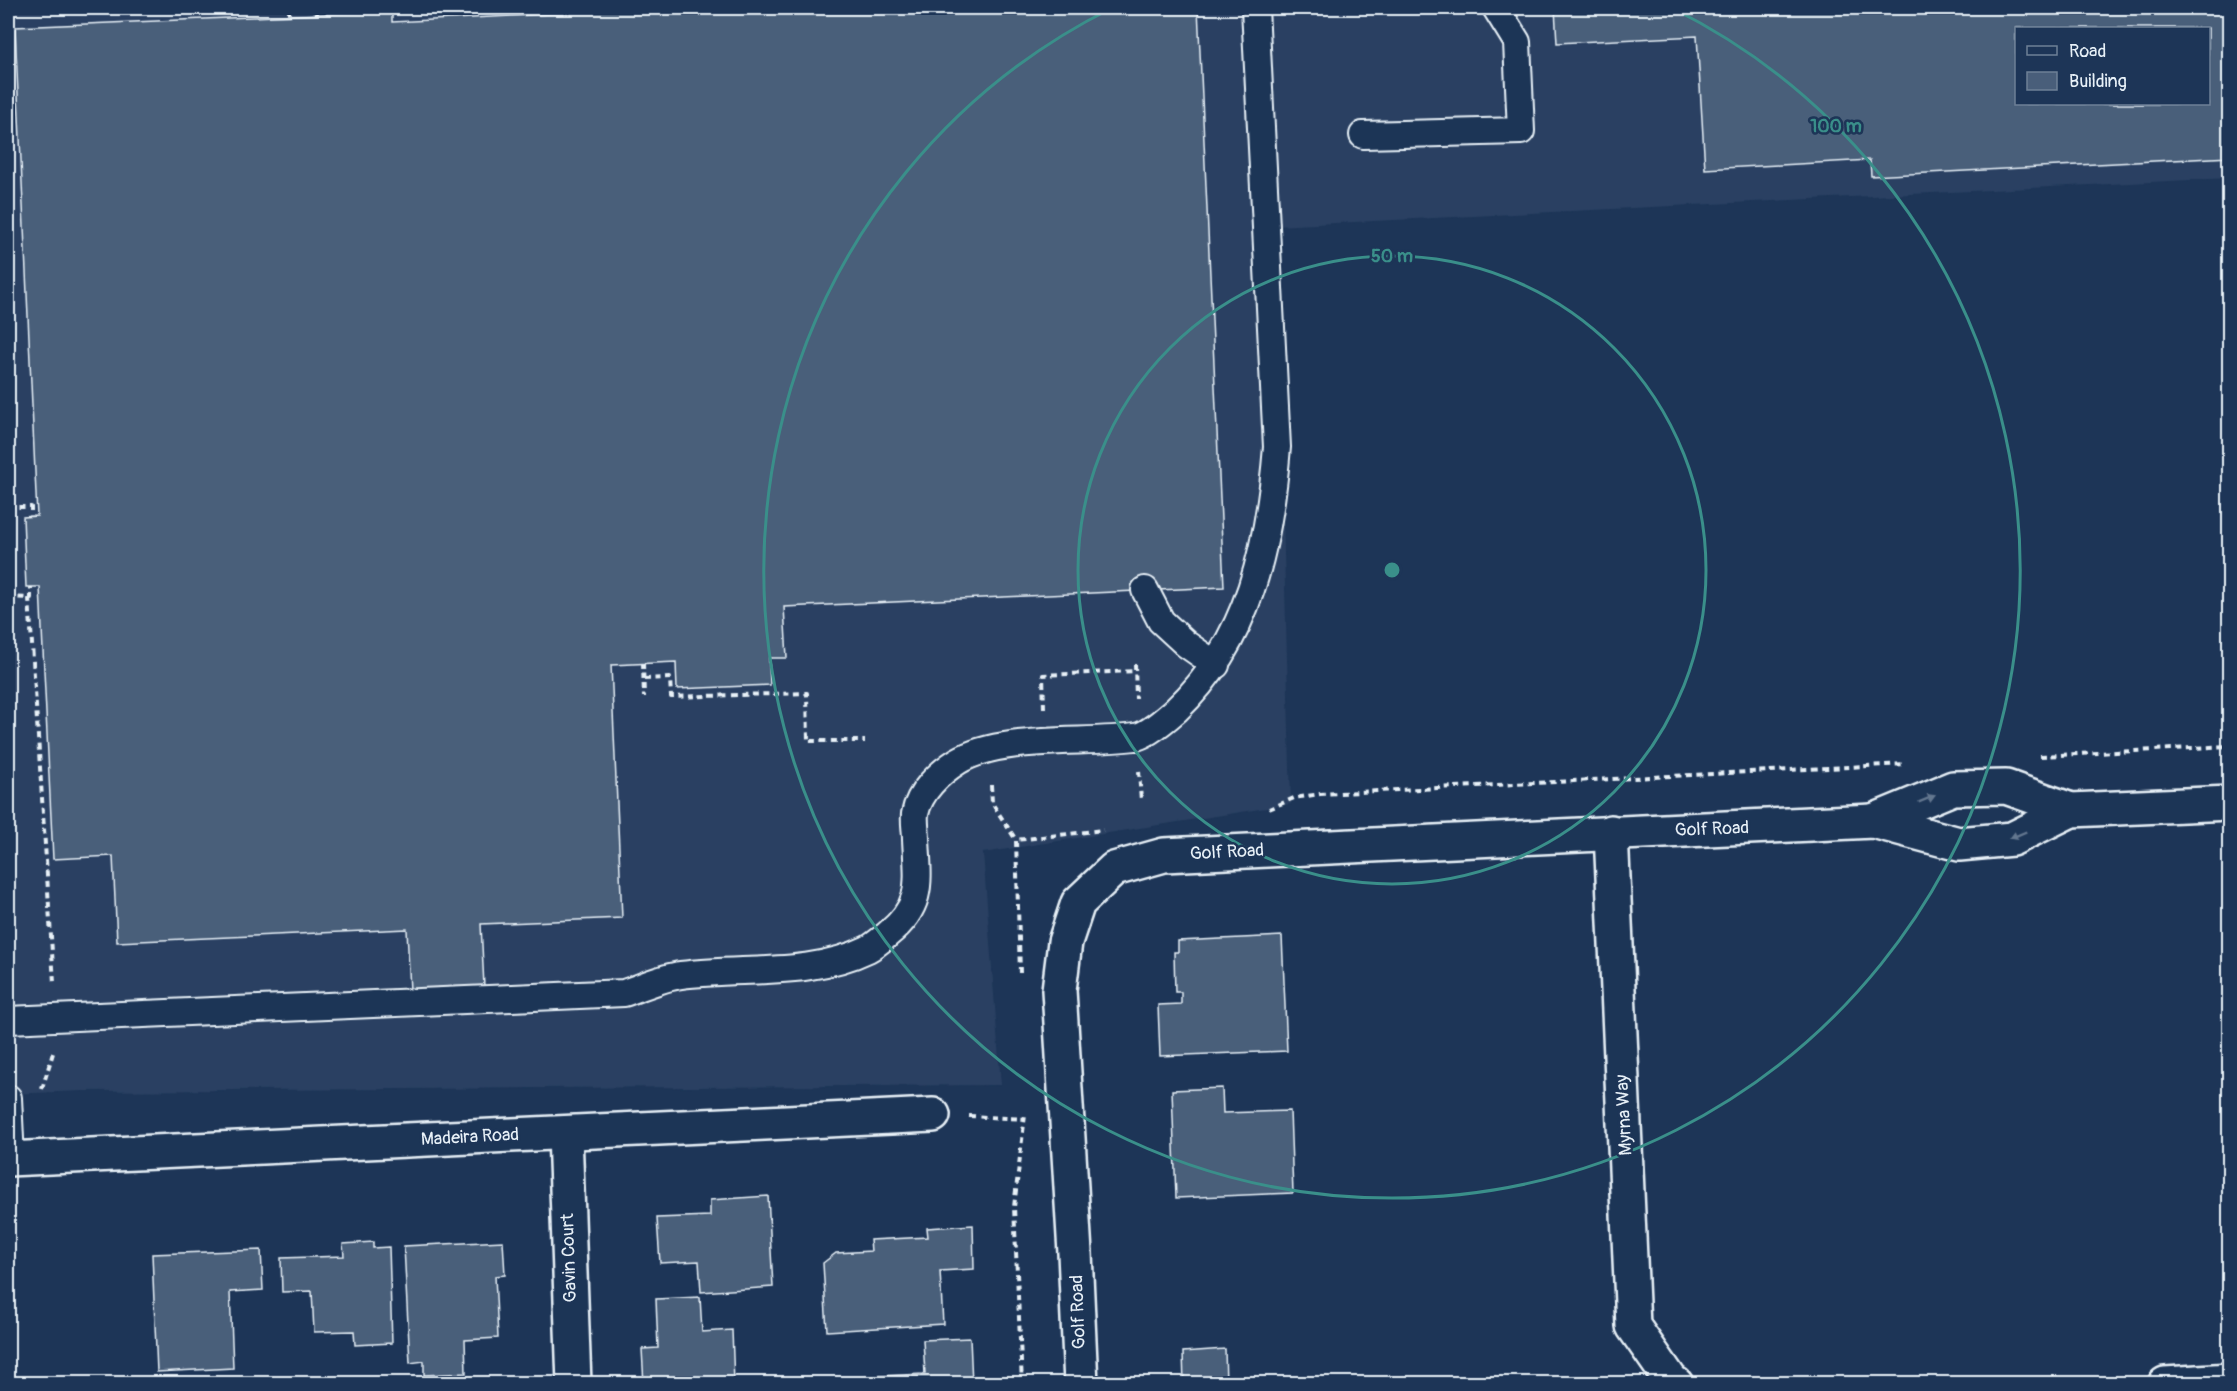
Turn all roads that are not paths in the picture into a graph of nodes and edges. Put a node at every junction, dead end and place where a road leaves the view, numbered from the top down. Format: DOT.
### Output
graph roads {
  1 [pos="1255,8"];
  2 [pos="1496,8"];
  3 [pos="1363,135"];
  4 [pos="1145,590"];
  5 [pos="1216,665"];
  6 [pos="2229,803"];
  7 [pos="2071,810"];
  8 [pos="1873,821"];
  9 [pos="1611,832"];
  10 [pos="8,1020"];
  11 [pos="8,1098"];
  12 [pos="933,1115"];
  13 [pos="565,1133"];
  14 [pos="9,1159"];
  15 [pos="2229,1380"];
  16 [pos="574,1383"];
  17 [pos="1080,1383"];
  18 [pos="1676,1383"];
  19 [pos="2165,1383"];
  1 -- 5 [label="lane"];
  2 -- 3 [label="lane"];
  4 -- 5 [label="lane"];
  5 -- 10 [label="lane"];
  6 -- 7 [label="street, Golf Road"];
  7 -- 8 [label="street, Golf Road, one-way"];
  8 -- 7 [label="street, Golf Road, one-way"];
  8 -- 9 [label="street, Golf Road"];
  9 -- 17 [label="street, Golf Road"];
  9 -- 18 [label="street, Myrna Way"];
  11 -- 14 [label="lane"];
  12 -- 13 [label="street, Madeira Road"];
  13 -- 14 [label="street, Madeira Road"];
  13 -- 16 [label="street, Gavin Court"];
  15 -- 19 [label="street"];
}
